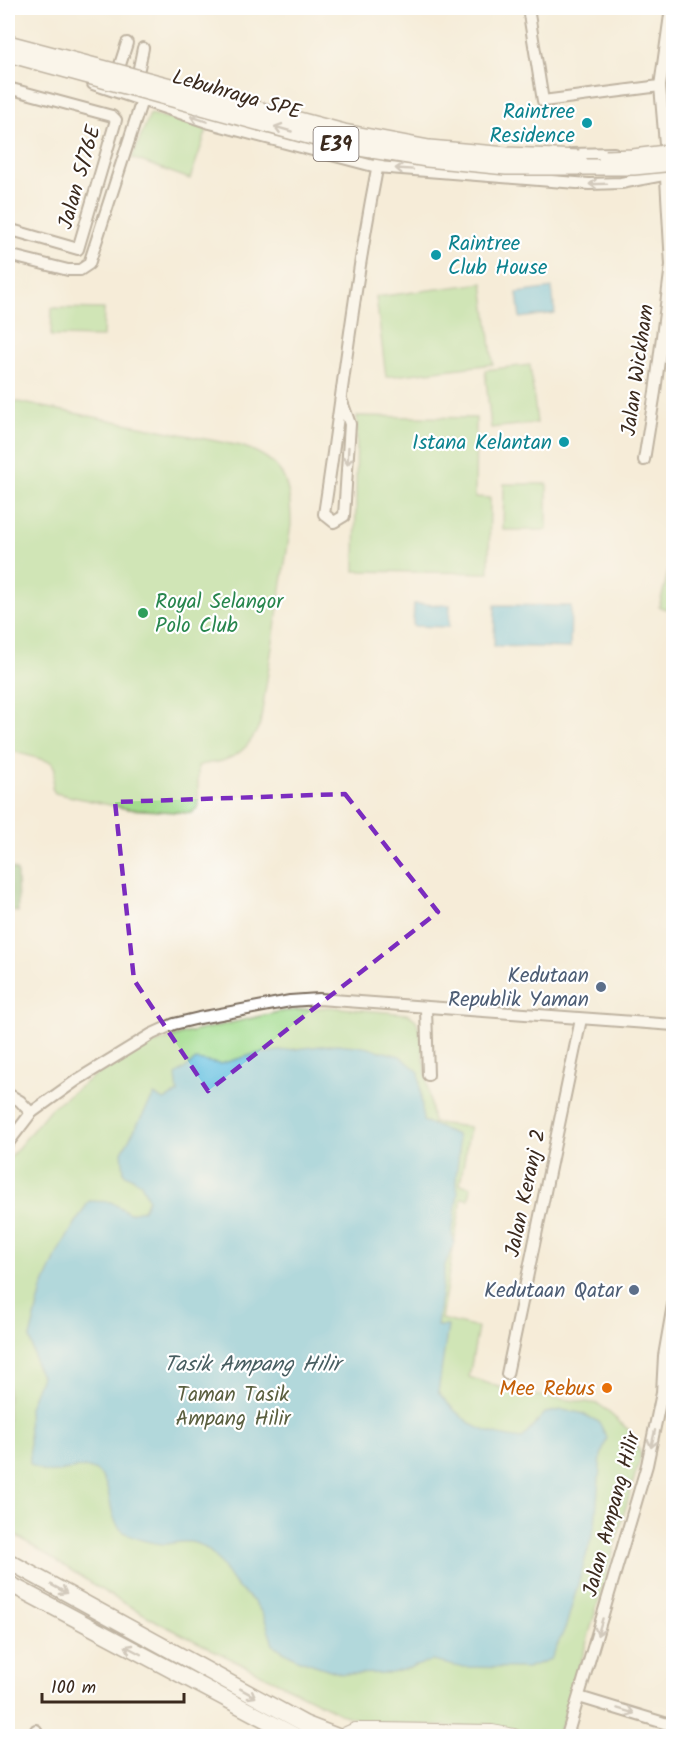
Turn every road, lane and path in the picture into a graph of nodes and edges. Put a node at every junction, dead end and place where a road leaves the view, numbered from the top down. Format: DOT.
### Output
graph roads {
  1 [pos="528,8"];
  2 [pos="670,8"];
  3 [pos="8,40"];
  4 [pos="127,43"];
  5 [pos="144,48"];
  6 [pos="8,54"];
  7 [pos="8,61"];
  8 [pos="119,68"];
  9 [pos="138,73"];
  10 [pos="660,86"];
  11 [pos="8,88"];
  12 [pos="142,100"];
  13 [pos="384,136"];
  14 [pos="668,146"];
  15 [pos="674,163"];
  16 [pos="377,167"];
  17 [pos="667,176"];
  18 [pos="8,230"];
  19 [pos="8,255"];
  20 [pos="341,399"];
  21 [pos="644,460"];
  22 [pos="426,1008"];
  23 [pos="581,1020"];
  24 [pos="674,1025"];
  25 [pos="428,1076"];
  26 [pos="8,1094"];
  27 [pos="32,1113"];
  28 [pos="8,1143"];
  29 [pos="674,1299"];
  30 [pos="507,1374"];
  31 [pos="8,1561"];
  32 [pos="8,1583"];
  33 [pos="579,1697"];
  34 [pos="262,1719"];
  35 [pos="673,1724"];
  36 [pos="286,1737"];
  37 [pos="296,1737"];
  38 [pos="336,1737"];
  39 [pos="342,1737"];
  40 [pos="514,1737"];
  41 [pos="567,1737"];
  1 -- 10 [label="street"];
  2 -- 10 [label="street"];
  3 -- 8 [label="street"];
  3 -- 14 [label="highway, Lebuhraya SPE / E39, bridge"];
  4 -- 8 [label="street"];
  5 -- 9 [label="street"];
  15 -- 6 [label="highway, Lebuhraya SPE / E39, one-way, bridge"];
  7 -- 12 [label="street"];
  8 -- 9 [label="street"];
  9 -- 13 [label="street"];
  10 -- 14 [label="street"];
  11 -- 18 [label="street, Jalan 5/76E"];
  16 -- 12 [label="street, one-way"];
  12 -- 19 [label="street"];
  13 -- 14 [label="street"];
  13 -- 16 [label="street"];
  17 -- 16 [label="street, one-way"];
  16 -- 20 [label="street"];
  17 -- 21 [label="street, Jalan Wickham"];
  20 -- 20 [label="street, one-way"];
  22 -- 23 [label="street"];
  22 -- 25 [label="street"];
  22 -- 27 [label="street"];
  23 -- 24 [label="street"];
  23 -- 30 [label="street, Jalan Keranj 2"];
  26 -- 27 [label="street"];
  27 -- 28 [label="street"];
  29 -- 33 [label="street, Jalan Ampang Hilir, one-way"];
  31 -- 38 [label="highway, one-way"];
  34 -- 32 [label="highway, one-way"];
  33 -- 35 [label="street, one-way"];
  33 -- 41 [label="street, Jalan Ampang Hilir"];
  34 -- 36 [label="main road"];
  34 -- 37 [label="highway"];
  39 -- 40 [label="main road"];
}
